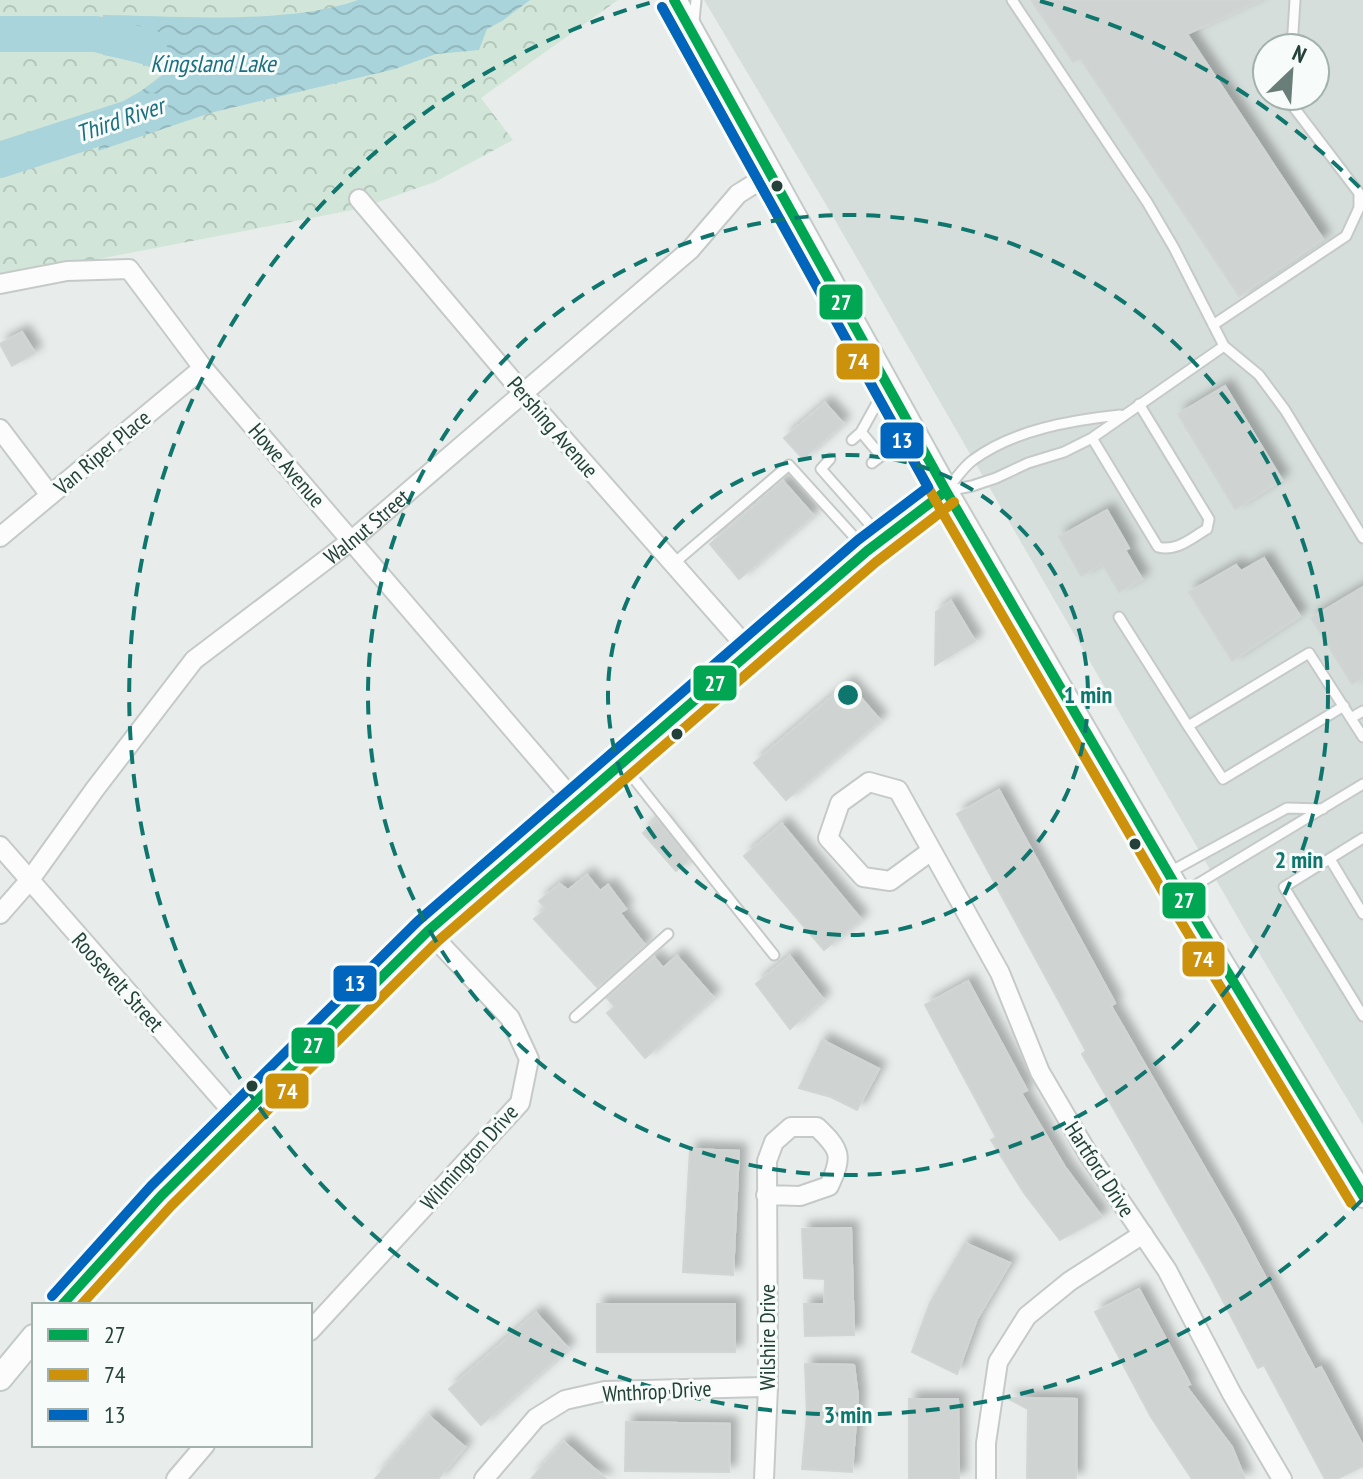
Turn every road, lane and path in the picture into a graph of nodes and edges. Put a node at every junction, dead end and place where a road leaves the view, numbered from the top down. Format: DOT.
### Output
graph roads {
  1 [pos="674,0"];
  2 [pos="696,0"];
  3 [pos="1012,0"];
  4 [pos="1295,0"];
  5 [pos="1293,32"];
  6 [pos="697,40"];
  7 [pos="1297,112"];
  8 [pos="770,174"];
  9 [pos="359,199"];
  10 [pos="0,284"];
  11 [pos="1213,325"];
  12 [pos="1224,346"];
  13 [pos="203,368"];
  14 [pos="888,384"];
  15 [pos="523,393"];
  16 [pos="1139,404"];
  17 [pos="1124,414"];
  18 [pos="0,429"];
  19 [pos="861,432"];
  20 [pos="1092,438"];
  21 [pos="852,440"];
  22 [pos="872,445"];
  23 [pos="863,452"];
  24 [pos="830,459"];
  25 [pos="872,463"];
  26 [pos="840,473"];
  27 [pos="831,480"];
  28 [pos="849,484"];
  29 [pos="946,491"];
  30 [pos="841,492"];
  31 [pos="50,495"];
  32 [pos="0,537"];
  33 [pos="1363,538"];
  34 [pos="352,540"];
  35 [pos="874,545"];
  36 [pos="673,564"];
  37 [pos="1119,617"];
  38 [pos="751,652"];
  39 [pos="1344,706"];
  40 [pos="1363,711"];
  41 [pos="1351,718"];
  42 [pos="1188,726"];
  43 [pos="1363,737"];
  44 [pos="621,762"];
  45 [pos="1360,786"];
  46 [pos="1363,799"];
  47 [pos="575,802"];
  48 [pos="1323,809"];
  49 [pos="1363,838"];
  50 [pos="0,846"];
  51 [pos="931,851"];
  52 [pos="1330,859"];
  53 [pos="1168,873"];
  54 [pos="29,881"];
  55 [pos="1181,895"];
  56 [pos="0,914"];
  57 [pos="1363,914"];
  58 [pos="428,931"];
  59 [pos="668,934"];
  60 [pos="774,955"];
  61 [pos="1363,1016"];
  62 [pos="575,1017"];
  63 [pos="238,1118"];
  64 [pos="766,1195"];
  65 [pos="1363,1196"];
  66 [pos="1143,1234"];
  67 [pos="64,1303"];
  68 [pos="312,1329"];
  69 [pos="32,1339"];
  70 [pos="0,1378"];
  71 [pos="768,1387"];
  72 [pos="203,1447"];
  73 [pos="176,1479"];
  74 [pos="484,1479"];
  75 [pos="764,1479"];
  76 [pos="986,1479"];
  77 [pos="1282,1479"];
  1 -- 6 [label="main road"];
  2 -- 6 [label="lane"];
  3 -- 11 [label="lane"];
  4 -- 5 [label="lane"];
  6 -- 8 [label="main road"];
  7 -- 11 [label="lane"];
  8 -- 14 [label="main road"];
  8 -- 15 [label="street, Walnut Street"];
  9 -- 15 [label="street, Pershing Avenue"];
  10 -- 13 [label="street, Howe Avenue"];
  11 -- 12 [label="lane"];
  12 -- 16 [label="lane"];
  12 -- 33 [label="lane"];
  13 -- 31 [label="street, Van Riper Place"];
  13 -- 34 [label="street, Howe Avenue"];
  14 -- 19 [label="lane"];
  14 -- 29 [label="main road"];
  15 -- 34 [label="street, Walnut Street"];
  15 -- 36 [label="street, Pershing Avenue"];
  16 -- 17 [label="lane"];
  16 -- 20 [label="lane"];
  17 -- 20 [label="lane"];
  17 -- 29 [label="lane"];
  18 -- 31 [label="street"];
  19 -- 21 [label="lane"];
  19 -- 22 [label="lane"];
  20 -- 29 [label="lane"];
  22 -- 23 [label="lane"];
  22 -- 25 [label="lane"];
  24 -- 27 [label="lane"];
  26 -- 27 [label="lane"];
  27 -- 30 [label="lane"];
  28 -- 30 [label="lane"];
  29 -- 35 [label="main road"];
  29 -- 53 [label="street"];
  30 -- 35 [label="lane"];
  31 -- 32 [label="street, Van Riper Place"];
  34 -- 47 [label="street, Howe Avenue"];
  34 -- 54 [label="street, Walnut Street"];
  35 -- 36 [label="lane"];
  35 -- 38 [label="main road"];
  36 -- 38 [label="street, Pershing Avenue"];
  37 -- 42 [label="lane"];
  38 -- 44 [label="main road"];
  39 -- 41 [label="lane"];
  39 -- 42 [label="lane"];
  39 -- 42 [label="lane"];
  40 -- 41 [label="lane"];
  41 -- 43 [label="lane"];
  44 -- 47 [label="main road"];
  44 -- 60 [label="lane"];
  45 -- 46 [label="lane"];
  45 -- 48 [label="lane"];
  47 -- 58 [label="main road"];
  48 -- 53 [label="lane"];
  48 -- 55 [label="lane"];
  49 -- 52 [label="lane"];
  50 -- 54 [label="street, Roosevelt Street"];
  51 -- 51 [label="street"];
  51 -- 66 [label="street, Hartford Drive"];
  52 -- 57 [label="lane"];
  52 -- 61 [label="lane"];
  53 -- 55 [label="street"];
  54 -- 56 [label="street, Walnut Street"];
  54 -- 63 [label="street, Roosevelt Street"];
  55 -- 65 [label="street"];
  58 -- 63 [label="main road"];
  58 -- 68 [label="street, Wilmington Drive"];
  59 -- 62 [label="lane"];
  63 -- 67 [label="main road"];
  64 -- 64 [label="street, Wilshire Drive"];
  64 -- 71 [label="street, Wilshire Drive"];
  66 -- 76 [label="street"];
  66 -- 77 [label="street, Hartford Drive"];
  69 -- 70 [label="main road"];
  71 -- 74 [label="street, Wnthrop Drive"];
  71 -- 75 [label="street, Wilshire Drive"];
  72 -- 73 [label="street"];
}
